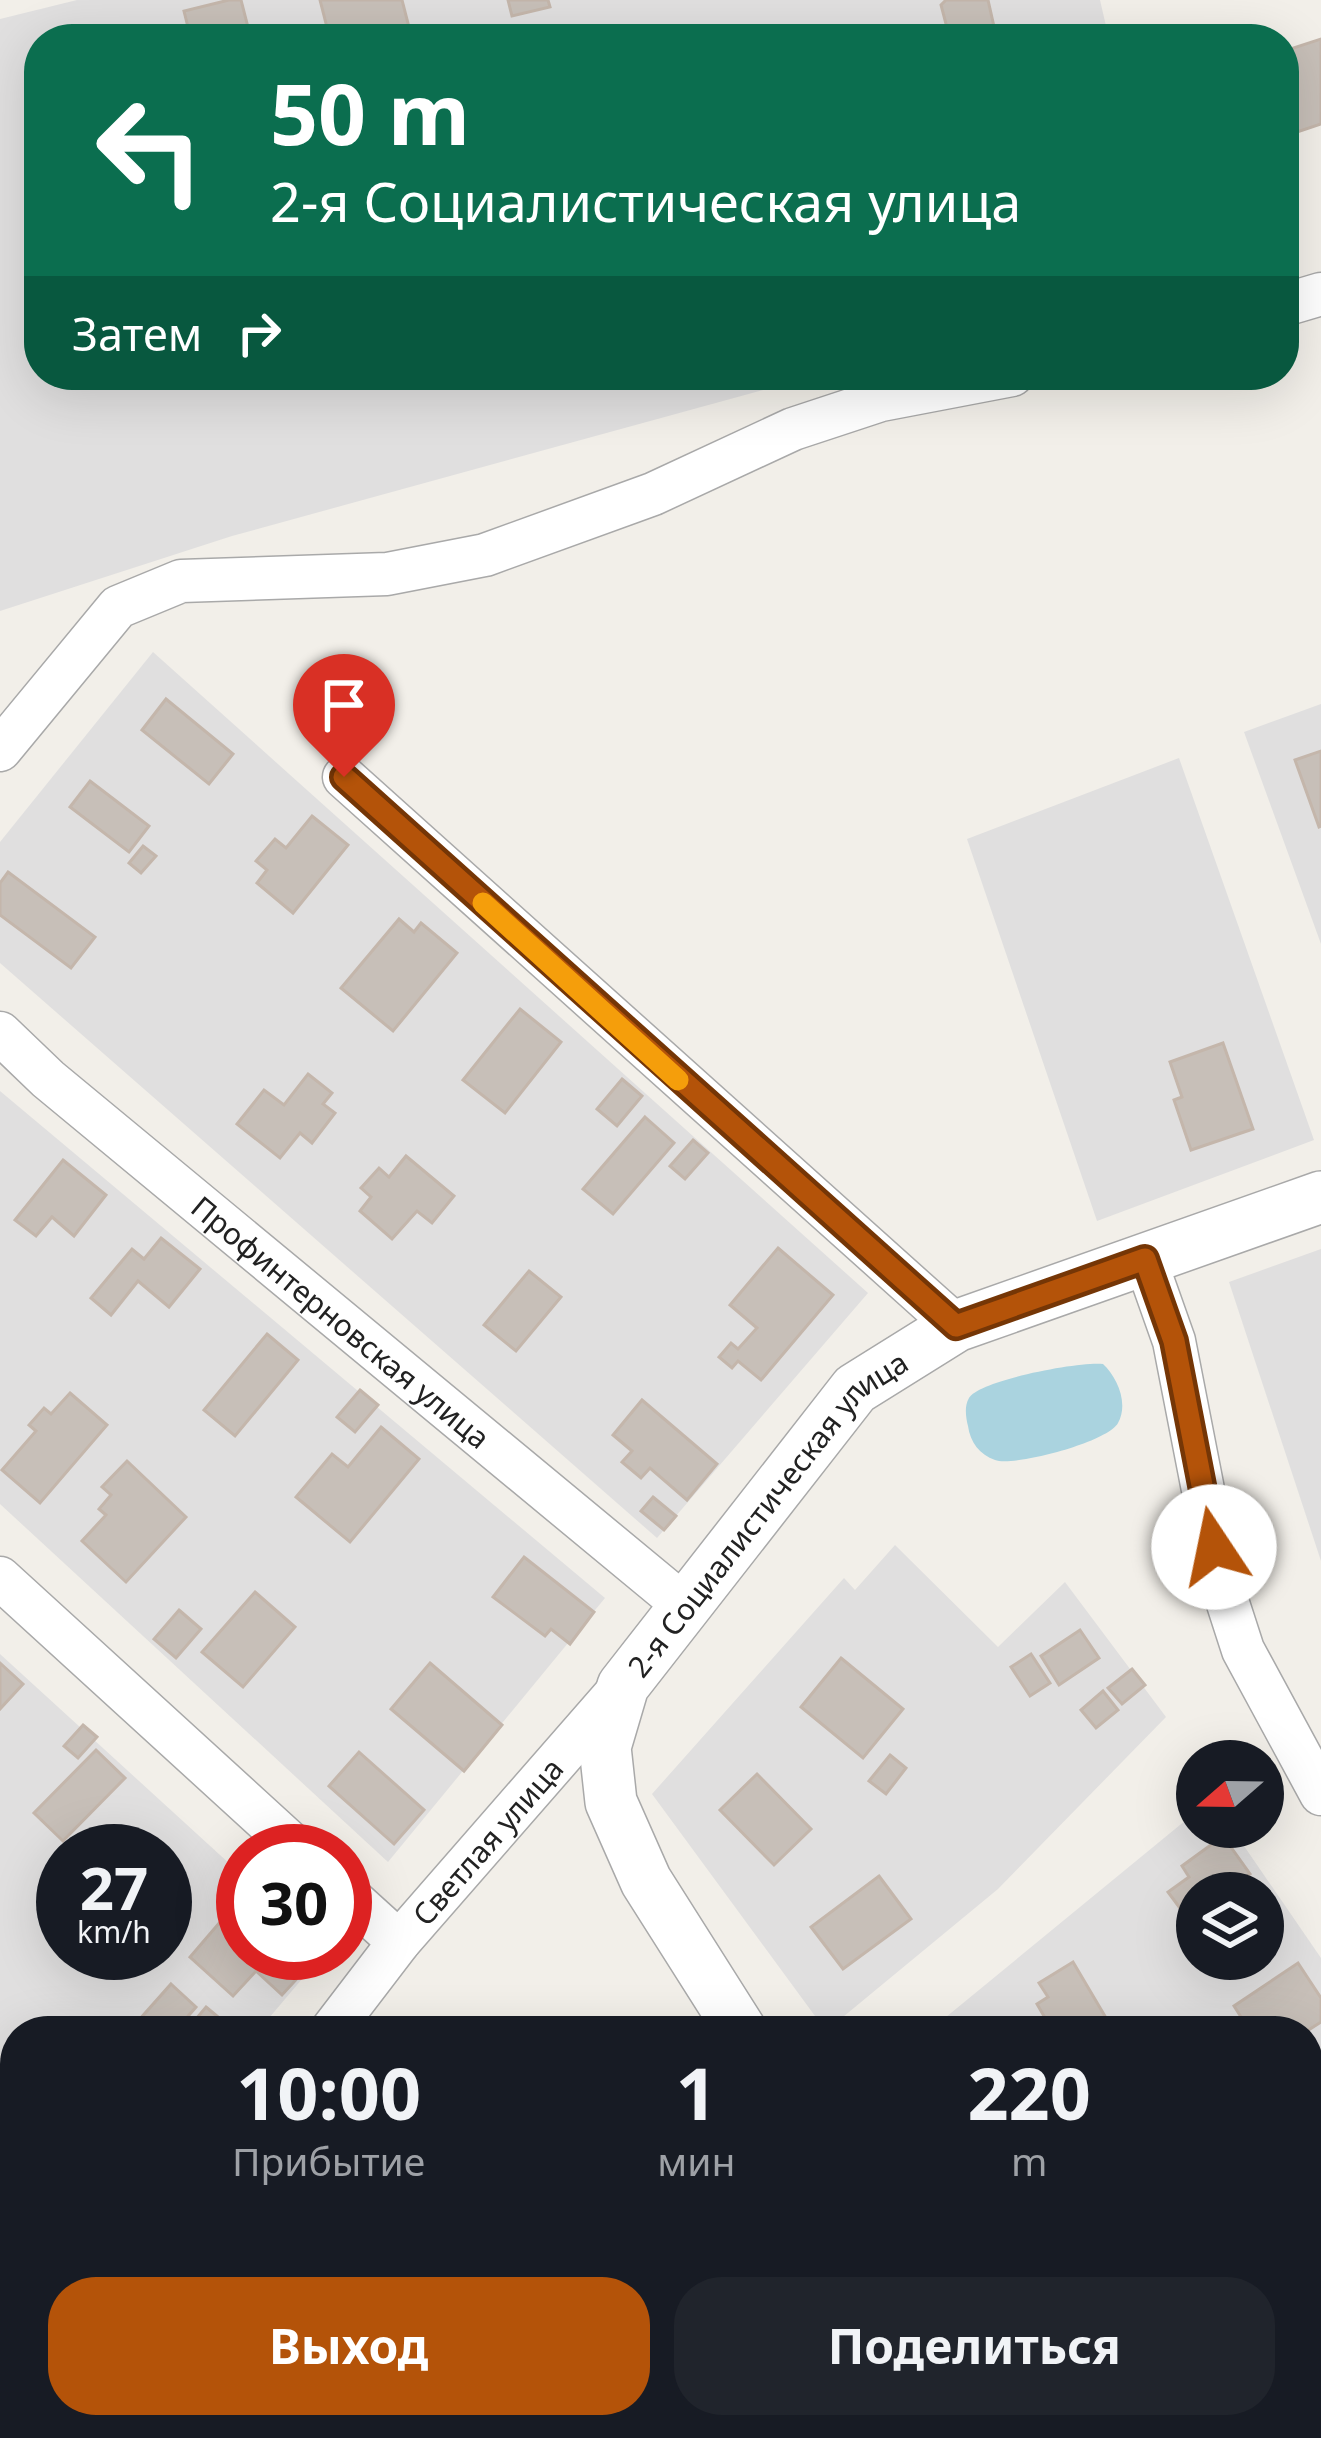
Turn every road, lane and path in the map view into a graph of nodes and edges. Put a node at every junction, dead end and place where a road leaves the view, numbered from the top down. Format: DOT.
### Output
graph roads {
  1 [pos="933,390"];
  2 [pos="0,750"];
  3 [pos="344,777"];
  4 [pos="0,1033"];
  5 [pos="1321,1197"];
  6 [pos="1145,1259"];
  7 [pos="956,1326"];
  8 [pos="0,1578"];
  9 [pos="685,1606"];
  10 [pos="622,1686"];
  11 [pos="1321,1794"];
  12 [pos="269,1824"];
  13 [pos="372,1918"];
  14 [pos="399,1942"];
  15 [pos="342,2016"];
  16 [pos="732,2016"];
  1 -- 2 [label="street"];
  3 -- 7 [label="street"];
  4 -- 9 [label="street, Профинтерновская улица"];
  5 -- 6 [label="street, 2-я Социалистическая улица"];
  6 -- 7 [label="street, 2-я Социалистическая улица"];
  6 -- 11 [label="street"];
  7 -- 9 [label="street, 2-я Социалистическая улица"];
  8 -- 12 [label="street"];
  9 -- 10 [label="street, 2-я Социалистическая улица"];
  10 -- 14 [label="street, Светлая улица"];
  10 -- 16 [label="street"];
  13 -- 14 [label="street, Светлая улица"];
  14 -- 15 [label="street"];
}
